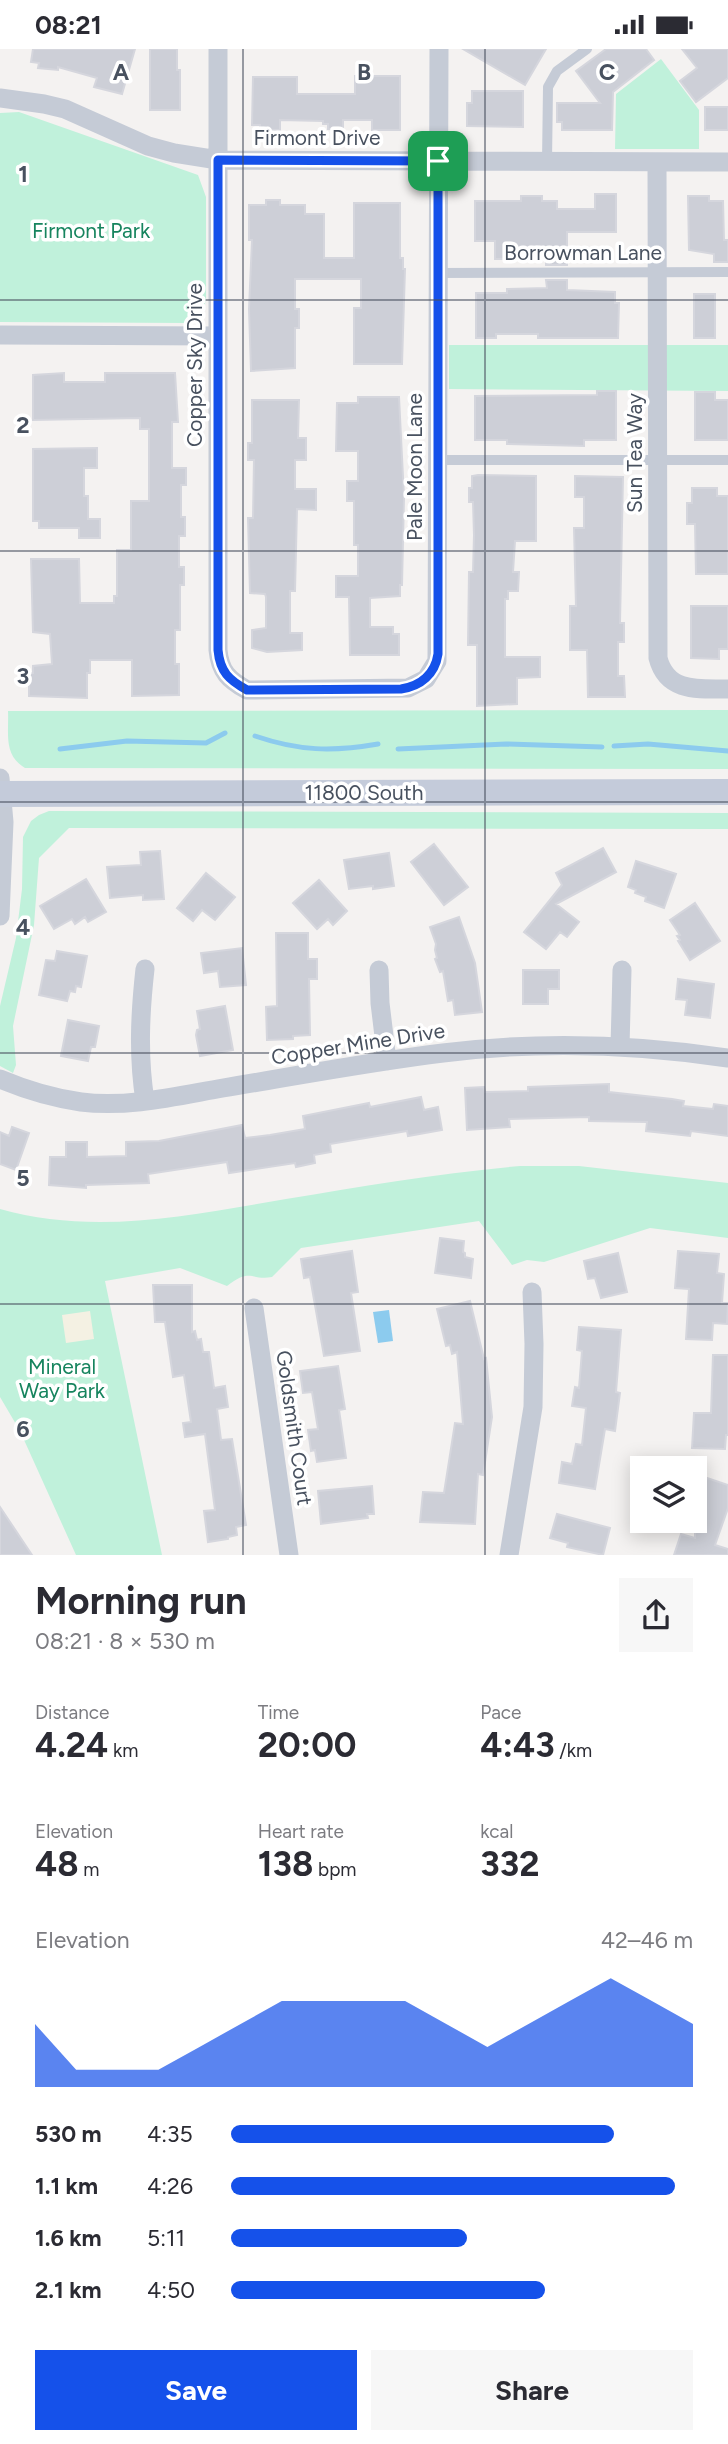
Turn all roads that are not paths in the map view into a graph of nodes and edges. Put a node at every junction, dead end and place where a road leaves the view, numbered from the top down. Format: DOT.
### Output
graph roads {
  1 [pos="218,49"];
  2 [pos="439,49"];
  3 [pos="587,49"];
  4 [pos="0,98"];
  5 [pos="218,160"];
  6 [pos="438,161"];
  7 [pos="547,162"];
  8 [pos="657,162"];
  9 [pos="728,162"];
  10 [pos="657,272"];
  11 [pos="728,272"];
  12 [pos="438,273"];
  13 [pos="0,335"];
  14 [pos="218,336"];
  15 [pos="438,460"];
  16 [pos="657,460"];
  17 [pos="728,460"];
  18 [pos="228,680"];
  19 [pos="728,689"];
  20 [pos="1,788"];
  21 [pos="728,792"];
  22 [pos="0,916"];
  23 [pos="145,969"];
  24 [pos="379,970"];
  25 [pos="622,970"];
  26 [pos="620,1047"];
  27 [pos="728,1058"];
  28 [pos="387,1061"];
  29 [pos="0,1079"];
  30 [pos="145,1101"];
  31 [pos="532,1292"];
  32 [pos="254,1308"];
  33 [pos="289,1555"];
  34 [pos="509,1555"];
  1 -- 5 [label="street, Copper Sky Drive"];
  2 -- 6 [label="street, Pale Moon Lane"];
  3 -- 7 [label="lane"];
  4 -- 5 [label="street, Firmont Drive"];
  5 -- 6 [label="street, Firmont Drive"];
  5 -- 14 [label="street, Copper Sky Drive"];
  6 -- 7 [label="street, Firmont Drive"];
  6 -- 12 [label="street, Pale Moon Lane"];
  7 -- 8 [label="street, Firmont Drive"];
  8 -- 9 [label="street, Firmont Drive"];
  8 -- 10 [label="street, Sun Tea Way"];
  10 -- 11 [label="lane, Borrowman Lane"];
  10 -- 12 [label="lane, Borrowman Lane"];
  10 -- 16 [label="street, Sun Tea Way"];
  12 -- 15 [label="street, Pale Moon Lane"];
  13 -- 14 [label="street"];
  14 -- 18 [label="street, Copper Sky Drive"];
  15 -- 16 [label="lane"];
  15 -- 18 [label="street, Pale Moon Lane"];
  16 -- 17 [label="lane"];
  16 -- 19 [label="street, Sun Tea Way"];
  20 -- 21 [label="main road, 11800 South"];
  20 -- 22 [label="street"];
  23 -- 30 [label="street"];
  24 -- 28 [label="street"];
  25 -- 26 [label="street"];
  26 -- 27 [label="street, Copper Mine Drive"];
  26 -- 28 [label="street, Copper Mine Drive"];
  28 -- 30 [label="street, Copper Mine Drive"];
  29 -- 30 [label="street, Copper Mine Drive"];
  31 -- 34 [label="street"];
  32 -- 33 [label="street, Goldsmith Court"];
}
